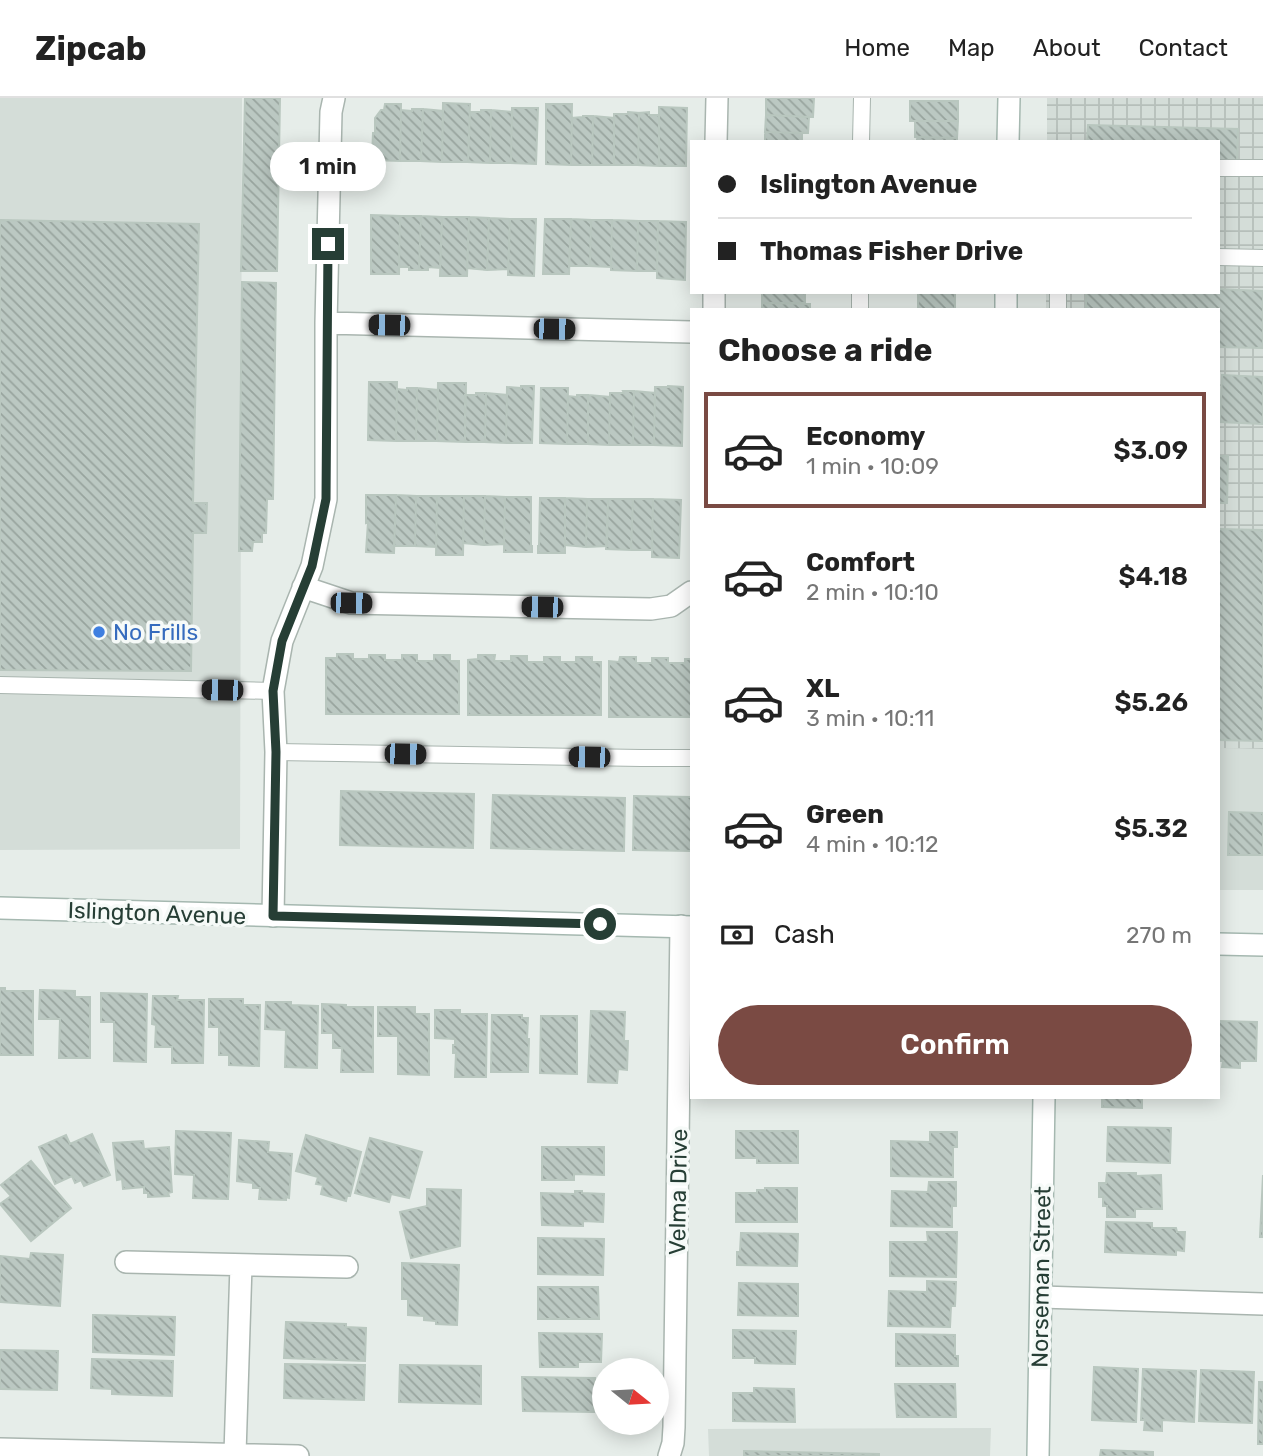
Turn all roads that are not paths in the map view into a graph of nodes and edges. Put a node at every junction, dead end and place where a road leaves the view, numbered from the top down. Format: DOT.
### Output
graph roads {
  1 [pos="334,98"];
  2 [pos="717,98"];
  3 [pos="862,98"];
  4 [pos="1009,98"];
  5 [pos="716,140"];
  6 [pos="861,140"];
  7 [pos="1008,140"];
  8 [pos="1220,168"];
  9 [pos="1263,168"];
  10 [pos="1220,257"];
  11 [pos="1263,258"];
  12 [pos="326,323"];
  13 [pos="690,332"];
  14 [pos="303,587"];
  15 [pos="690,593"];
  16 [pos="0,685"];
  17 [pos="273,691"];
  18 [pos="276,752"];
  19 [pos="690,758"];
  20 [pos="0,908"];
  21 [pos="273,916"];
  22 [pos="686,927"];
  23 [pos="1220,944"];
  24 [pos="1263,944"];
  25 [pos="1044,1099"];
  26 [pos="126,1262"];
  27 [pos="241,1265"];
  28 [pos="347,1267"];
  29 [pos="1041,1297"];
  30 [pos="1263,1304"];
  31 [pos="0,1448"];
  32 [pos="235,1454"];
  33 [pos="298,1456"];
  34 [pos="669,1456"];
  35 [pos="1038,1456"];
  1 -- 12 [label="street"];
  2 -- 5 [label="street"];
  3 -- 6 [label="lane"];
  4 -- 7 [label="street"];
  8 -- 9 [label="lane"];
  10 -- 11 [label="lane"];
  12 -- 13 [label="street"];
  12 -- 14 [label="street"];
  14 -- 15 [label="street"];
  14 -- 17 [label="street"];
  16 -- 17 [label="lane"];
  17 -- 18 [label="street"];
  18 -- 19 [label="lane"];
  18 -- 21 [label="street"];
  20 -- 21 [label="street, Islington Avenue"];
  21 -- 22 [label="street, Islington Avenue"];
  22 -- 34 [label="street, Velma Drive"];
  23 -- 24 [label="street"];
  25 -- 29 [label="street, Norseman Street"];
  26 -- 27 [label="street"];
  27 -- 28 [label="street"];
  27 -- 32 [label="street"];
  29 -- 30 [label="street"];
  29 -- 35 [label="street, Norseman Street"];
  31 -- 32 [label="street"];
  32 -- 33 [label="street"];
}
